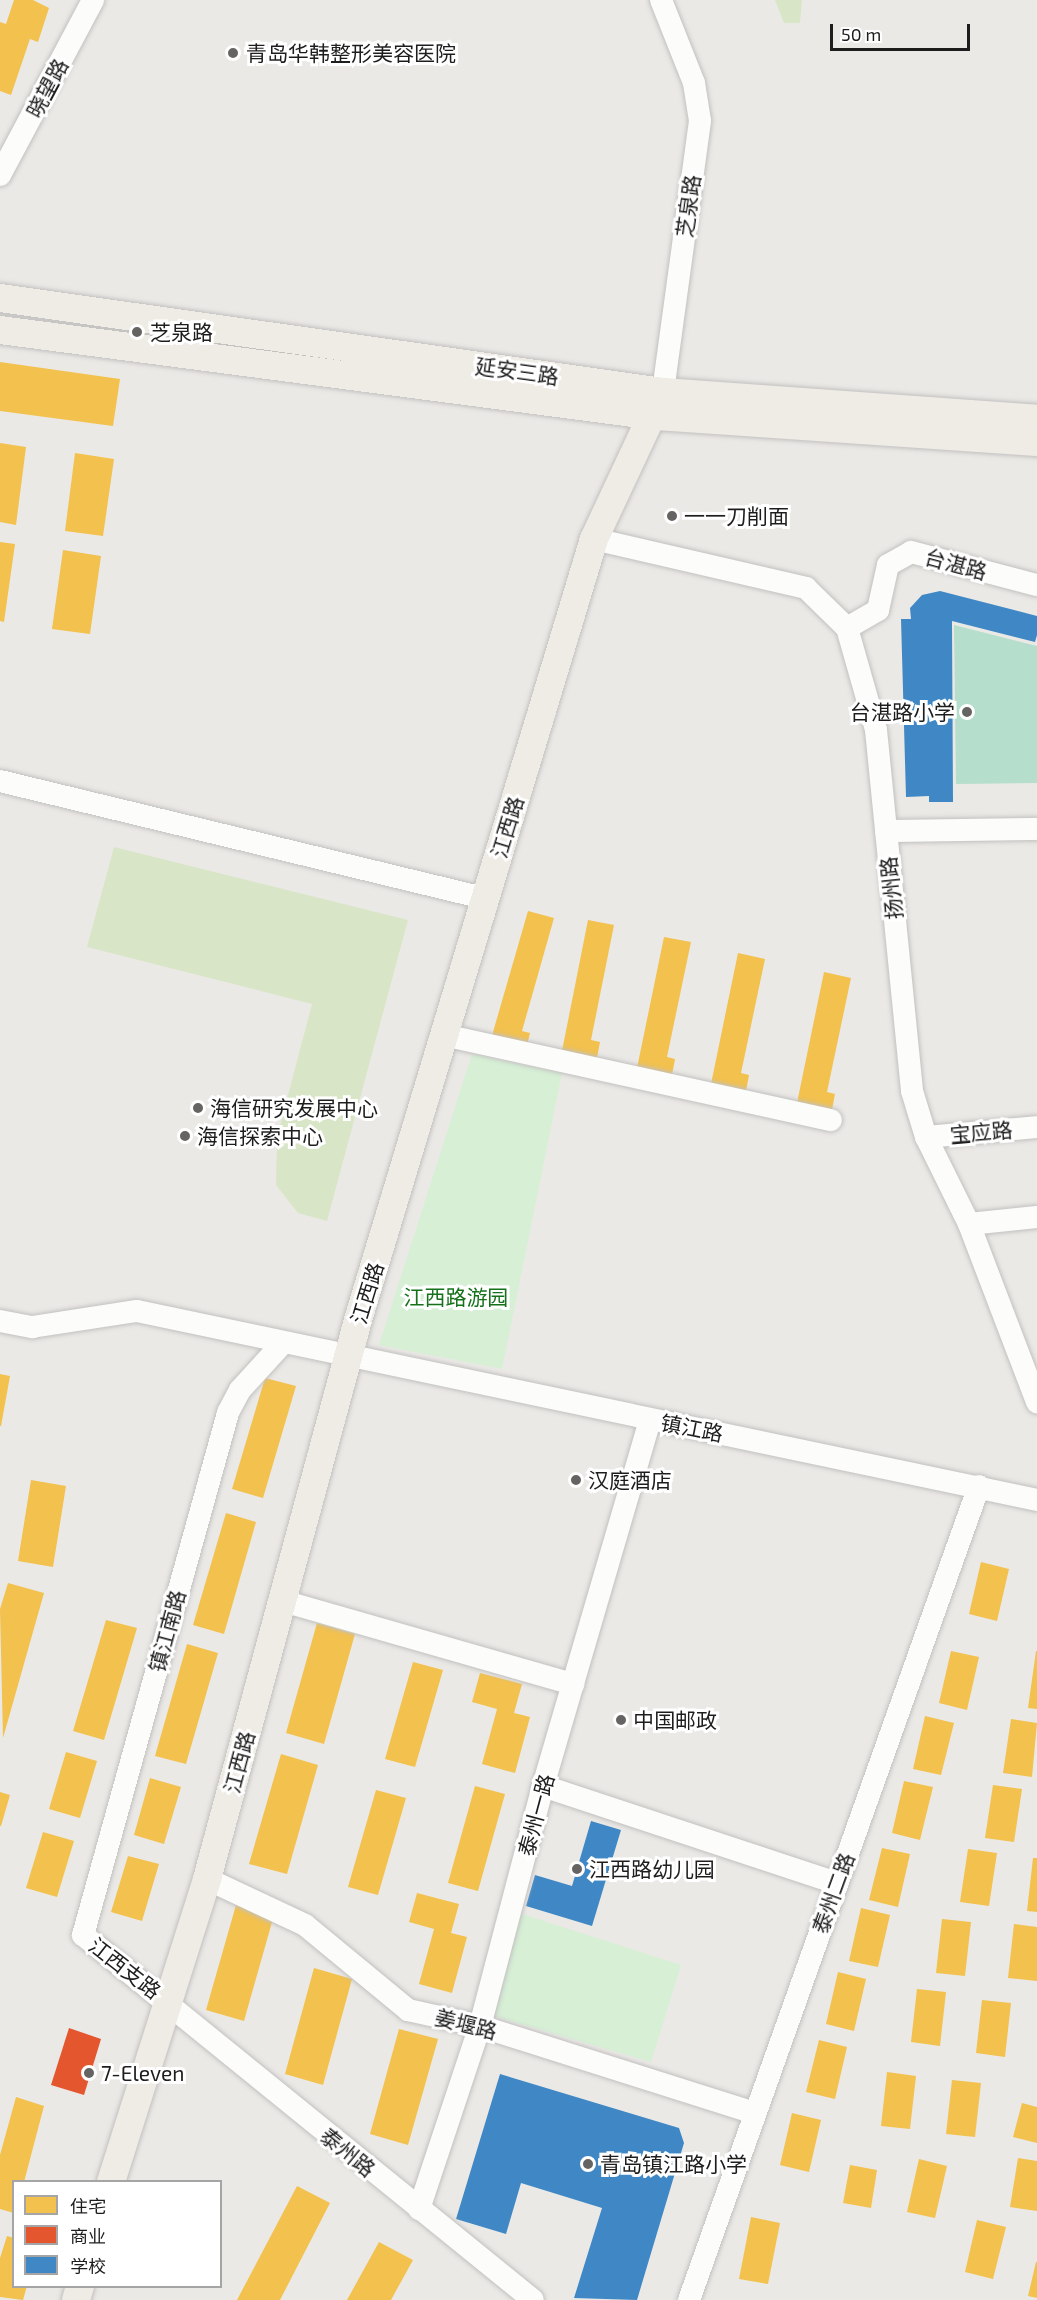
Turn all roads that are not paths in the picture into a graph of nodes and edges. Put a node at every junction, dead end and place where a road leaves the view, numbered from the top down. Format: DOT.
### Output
graph roads {
  1 [pos="93,0"];
  2 [pos="661,0"];
  3 [pos="0,175"];
  4 [pos="0,298"];
  5 [pos="0,330"];
  6 [pos="660,404"];
  7 [pos="1037,419"];
  8 [pos="1037,442"];
  9 [pos="594,539"];
  10 [pos="1037,585"];
  11 [pos="847,628"];
  12 [pos="0,781"];
  13 [pos="1037,829"];
  14 [pos="886,831"];
  15 [pos="485,898"];
  16 [pos="444,1035"];
  17 [pos="831,1120"];
  18 [pos="1037,1127"];
  19 [pos="926,1137"];
  20 [pos="1037,1217"];
  21 [pos="969,1224"];
  22 [pos="0,1321"];
  23 [pos="282,1344"];
  24 [pos="348,1358"];
  25 [pos="1037,1402"];
  26 [pos="650,1420"];
  27 [pos="979,1486"];
  28 [pos="1037,1500"];
  29 [pos="283,1601"];
  30 [pos="573,1684"];
  31 [pos="543,1786"];
  32 [pos="207,1879"];
  33 [pos="837,1883"];
  34 [pos="83,1935"];
  35 [pos="166,2000"];
  36 [pos="480,2026"];
  37 [pos="754,2113"];
  38 [pos="111,2180"];
  39 [pos="419,2210"];
  40 [pos="533,2300"];
  41 [pos="689,2300"];
  1 -- 3 [label="street, 晓望路"];
  2 -- 6 [label="street, 芝泉路"];
  4 -- 6 [label="main road, 延安三路"];
  5 -- 6 [label="main road, 延安三路"];
  6 -- 7 [label="main road, 延安三路"];
  6 -- 8 [label="main road, 延安三路"];
  6 -- 9 [label="main road, 江西路"];
  9 -- 11 [label="street, 扬州路"];
  9 -- 15 [label="main road, 江西路"];
  10 -- 11 [label="street, 台湛路"];
  11 -- 14 [label="street, 扬州路"];
  12 -- 15 [label="street"];
  13 -- 14 [label="street"];
  14 -- 19 [label="street, 扬州路"];
  15 -- 16 [label="main road, 江西路"];
  16 -- 17 [label="street"];
  16 -- 24 [label="main road, 江西路"];
  18 -- 19 [label="street, 宝应路"];
  19 -- 21 [label="street, 扬州路"];
  20 -- 21 [label="street"];
  21 -- 25 [label="street, 扬州路"];
  22 -- 23 [label="street"];
  23 -- 24 [label="street"];
  23 -- 34 [label="street, 镇江南路"];
  24 -- 26 [label="street, 镇江路"];
  24 -- 29 [label="main road, 江西路"];
  26 -- 27 [label="street, 镇江路"];
  26 -- 30 [label="street, 泰州一路"];
  27 -- 28 [label="street, 镇江路"];
  27 -- 33 [label="street, 泰州二路"];
  29 -- 30 [label="street"];
  29 -- 32 [label="main road, 江西路"];
  30 -- 31 [label="street, 泰州一路"];
  31 -- 33 [label="street"];
  31 -- 36 [label="street, 泰州一路"];
  32 -- 35 [label="main road, 江西路"];
  32 -- 36 [label="street, 姜堰路"];
  33 -- 37 [label="street, 泰州二路"];
  34 -- 35 [label="street, 江西支路"];
  35 -- 38 [label="main road, 江西路"];
  35 -- 39 [label="street, 泰州路"];
  36 -- 37 [label="street, 姜堰路"];
  36 -- 39 [label="street, 泰州一路"];
  37 -- 41 [label="street, 泰州二路"];
  39 -- 40 [label="street, 泰州路"];
}
